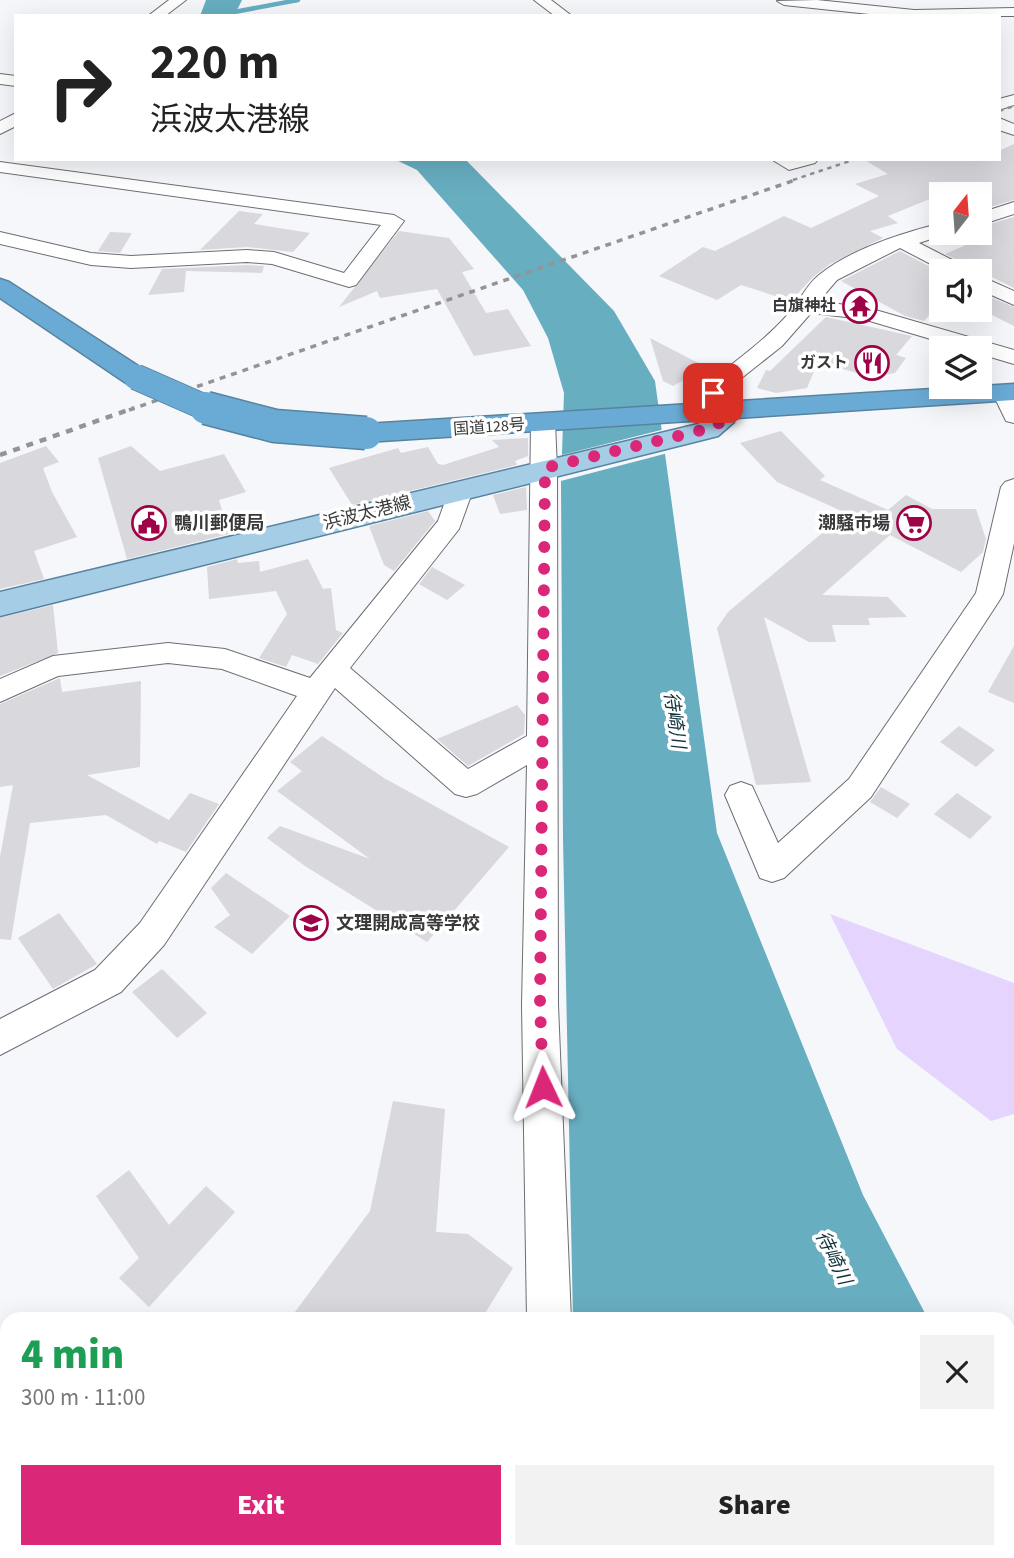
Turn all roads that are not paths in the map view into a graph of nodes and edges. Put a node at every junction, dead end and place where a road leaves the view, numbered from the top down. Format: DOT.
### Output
graph roads {
  1 [pos="179,0"];
  2 [pos="541,0"];
  3 [pos="783,0"];
  4 [pos="1008,0"];
  5 [pos="1014,4"];
  6 [pos="1014,12"];
  7 [pos="158,14"];
  8 [pos="562,14"];
  9 [pos="783,161"];
  10 [pos="802,161"];
  11 [pos="0,167"];
  12 [pos="1014,208"];
  13 [pos="992,215"];
  14 [pos="929,233"];
  15 [pos="0,238"];
  16 [pos="901,241"];
  17 [pos="936,259"];
  18 [pos="0,287"];
  19 [pos="992,288"];
  20 [pos="1014,299"];
  21 [pos="806,306"];
  22 [pos="1014,357"];
  23 [pos="1010,400"];
  24 [pos="719,409"];
  25 [pos="551,422"];
  26 [pos="684,424"];
  27 [pos="555,466"];
  28 [pos="1014,487"];
  29 [pos="460,490"];
  30 [pos="0,604"];
  31 [pos="324,680"];
  32 [pos="0,691"];
  33 [pos="544,741"];
  34 [pos="741,795"];
  35 [pos="0,1038"];
  36 [pos="550,1312"];
  1 -- 7 [label="street"];
  2 -- 8 [label="street"];
  3 -- 6 [label="street"];
  4 -- 5 [label="street"];
  9 -- 10 [label="street"];
  11 -- 15 [label="street"];
  12 -- 13 [label="street"];
  14 -- 16 [label="street"];
  16 -- 17 [label="street"];
  16 -- 21 [label="street"];
  18 -- 25 [label="highway, 国道128号, bridge"];
  19 -- 20 [label="street"];
  21 -- 22 [label="street"];
  21 -- 24 [label="street"];
  23 -- 24 [label="highway"];
  24 -- 26 [label="main road, 浜波太港線"];
  25 -- 26 [label="highway, 国道128号"];
  25 -- 27 [label="street"];
  26 -- 27 [label="main road, 浜波太港線"];
  27 -- 29 [label="main road, 浜波太港線"];
  27 -- 33 [label="street"];
  28 -- 34 [label="street"];
  29 -- 30 [label="main road, 浜波太港線"];
  29 -- 31 [label="street"];
  31 -- 32 [label="street"];
  31 -- 33 [label="street"];
  31 -- 35 [label="street"];
  33 -- 36 [label="street"];
}
